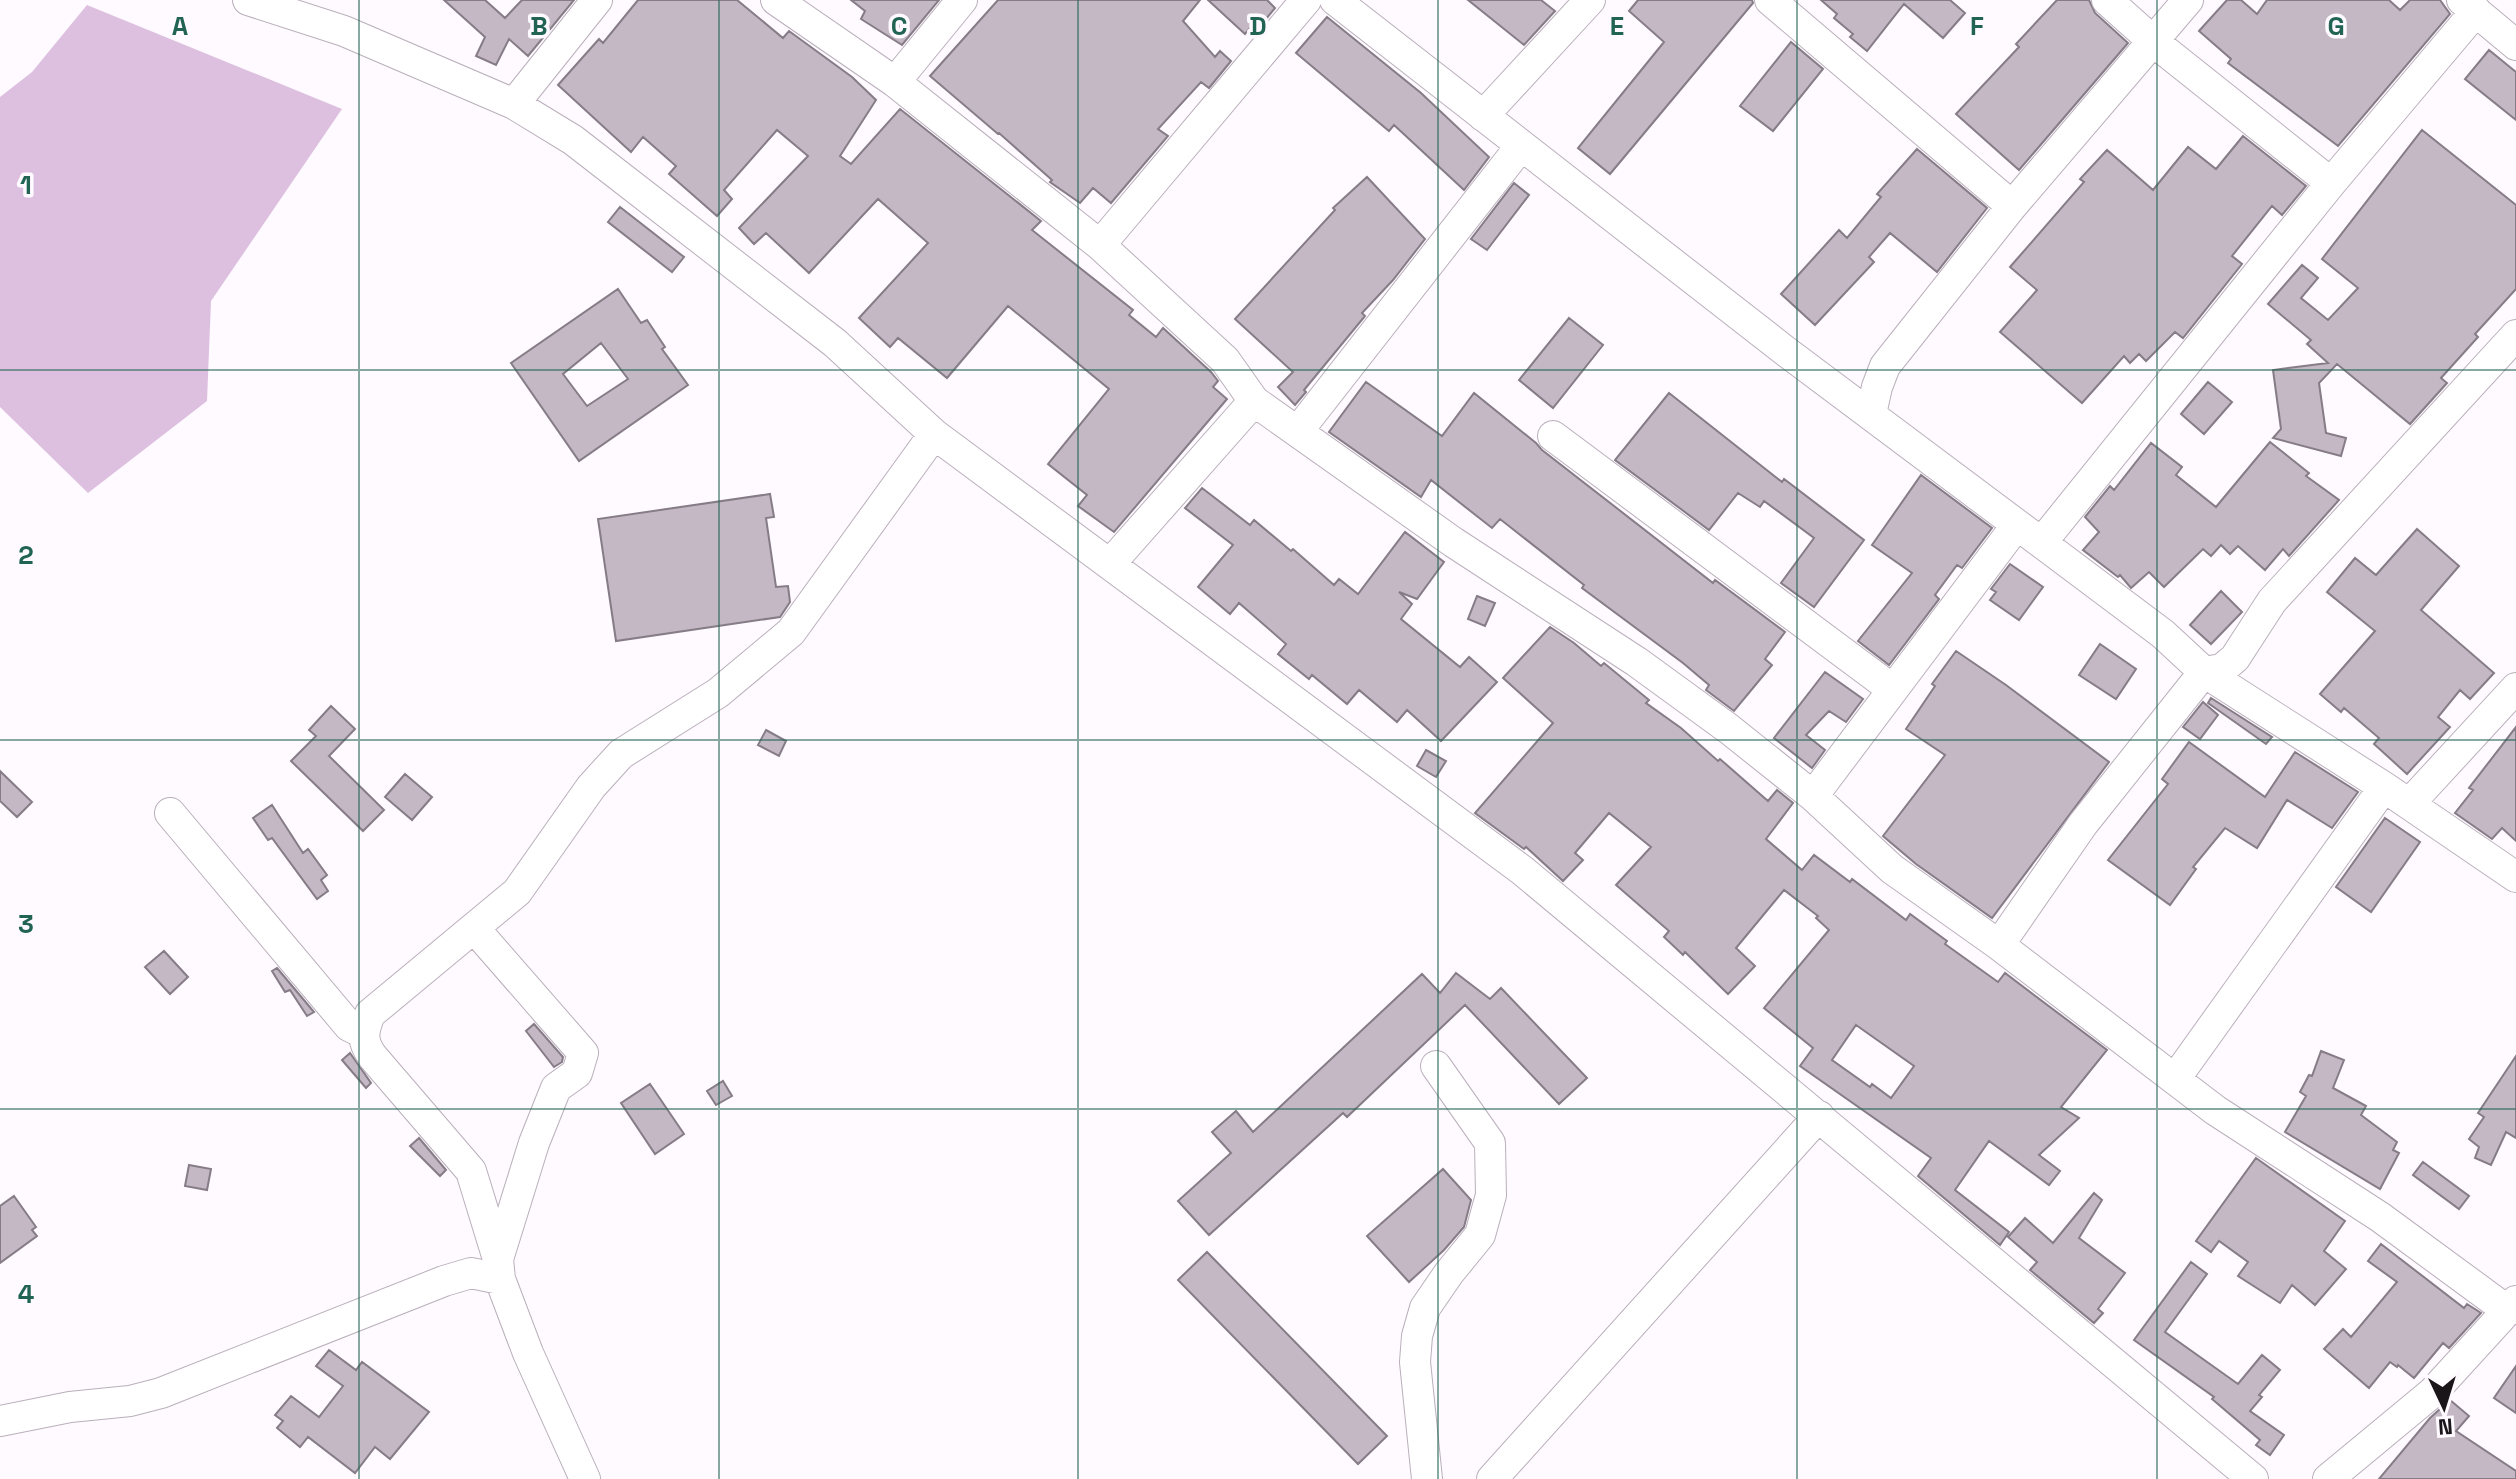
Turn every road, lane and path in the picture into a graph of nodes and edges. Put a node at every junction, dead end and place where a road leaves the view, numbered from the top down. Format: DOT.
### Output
graph roads {
  1 [pos="248,0"];
  2 [pos="597,0"];
  3 [pos="776,0"];
  4 [pos="962,0"];
  5 [pos="1306,0"];
  6 [pos="1335,0"];
  7 [pos="1590,0"];
  8 [pos="1770,0"];
  9 [pos="2107,0"];
  10 [pos="2188,0"];
  11 [pos="2469,6"];
  12 [pos="2154,42"];
  13 [pos="2516,45"];
  14 [pos="895,82"];
  15 [pos="514,104"];
  16 [pos="1483,116"];
  17 [pos="1520,147"];
  18 [pos="2331,183"];
  19 [pos="2012,206"];
  20 [pos="1100,245"];
  21 [pos="2511,351"];
  22 [pos="1254,401"];
  23 [pos="1871,414"];
  24 [pos="1298,431"];
  25 [pos="934,434"];
  26 [pos="1553,436"];
  27 [pos="2016,526"];
  28 [pos="2042,542"];
  29 [pos="1110,564"];
  30 [pos="2204,672"];
  31 [pos="2516,688"];
  32 [pos="1892,689"];
  33 [pos="2384,787"];
  34 [pos="1813,796"];
  35 [pos="2409,804"];
  36 [pos="170,813"];
  37 [pos="2516,877"];
  38 [pos="474,928"];
  39 [pos="1999,945"];
  40 [pos="363,1033"];
  41 [pos="1436,1066"];
  42 [pos="2175,1079"];
  43 [pos="1819,1116"];
  44 [pos="499,1269"];
  45 [pos="2508,1321"];
  46 [pos="0,1421"];
  47 [pos="585,1479"];
  48 [pos="1427,1479"];
  49 [pos="1492,1479"];
  50 [pos="2253,1479"];
  51 [pos="2328,1479"];
  1 -- 15 [label="street"];
  2 -- 15 [label="street"];
  3 -- 14 [label="street"];
  4 -- 14 [label="street"];
  5 -- 20 [label="street"];
  6 -- 16 [label="street"];
  7 -- 16 [label="street"];
  8 -- 19 [label="street"];
  9 -- 12 [label="street"];
  10 -- 12 [label="street"];
  11 -- 13 [label="street"];
  11 -- 18 [label="street"];
  12 -- 18 [label="street"];
  12 -- 19 [label="street"];
  14 -- 20 [label="street"];
  15 -- 25 [label="street"];
  16 -- 17 [label="street"];
  17 -- 23 [label="street"];
  17 -- 24 [label="street"];
  18 -- 28 [label="street"];
  19 -- 23 [label="street"];
  20 -- 22 [label="street"];
  21 -- 30 [label="street"];
  22 -- 24 [label="street"];
  22 -- 29 [label="street"];
  23 -- 27 [label="street"];
  24 -- 34 [label="street"];
  25 -- 29 [label="street"];
  25 -- 38 [label="street"];
  26 -- 32 [label="street"];
  27 -- 28 [label="street"];
  27 -- 32 [label="street"];
  28 -- 30 [label="street"];
  29 -- 43 [label="street"];
  30 -- 33 [label="street"];
  30 -- 39 [label="street"];
  31 -- 35 [label="street"];
  32 -- 34 [label="street"];
  33 -- 35 [label="street"];
  33 -- 42 [label="street"];
  34 -- 39 [label="street"];
  35 -- 37 [label="street"];
  36 -- 40 [label="street"];
  38 -- 40 [label="street"];
  38 -- 44 [label="street"];
  39 -- 42 [label="street"];
  40 -- 44 [label="street"];
  41 -- 48 [label="street"];
  42 -- 45 [label="street"];
  43 -- 49 [label="street"];
  43 -- 50 [label="street"];
  44 -- 46 [label="street"];
  44 -- 47 [label="street"];
  45 -- 51 [label="street"];
}
